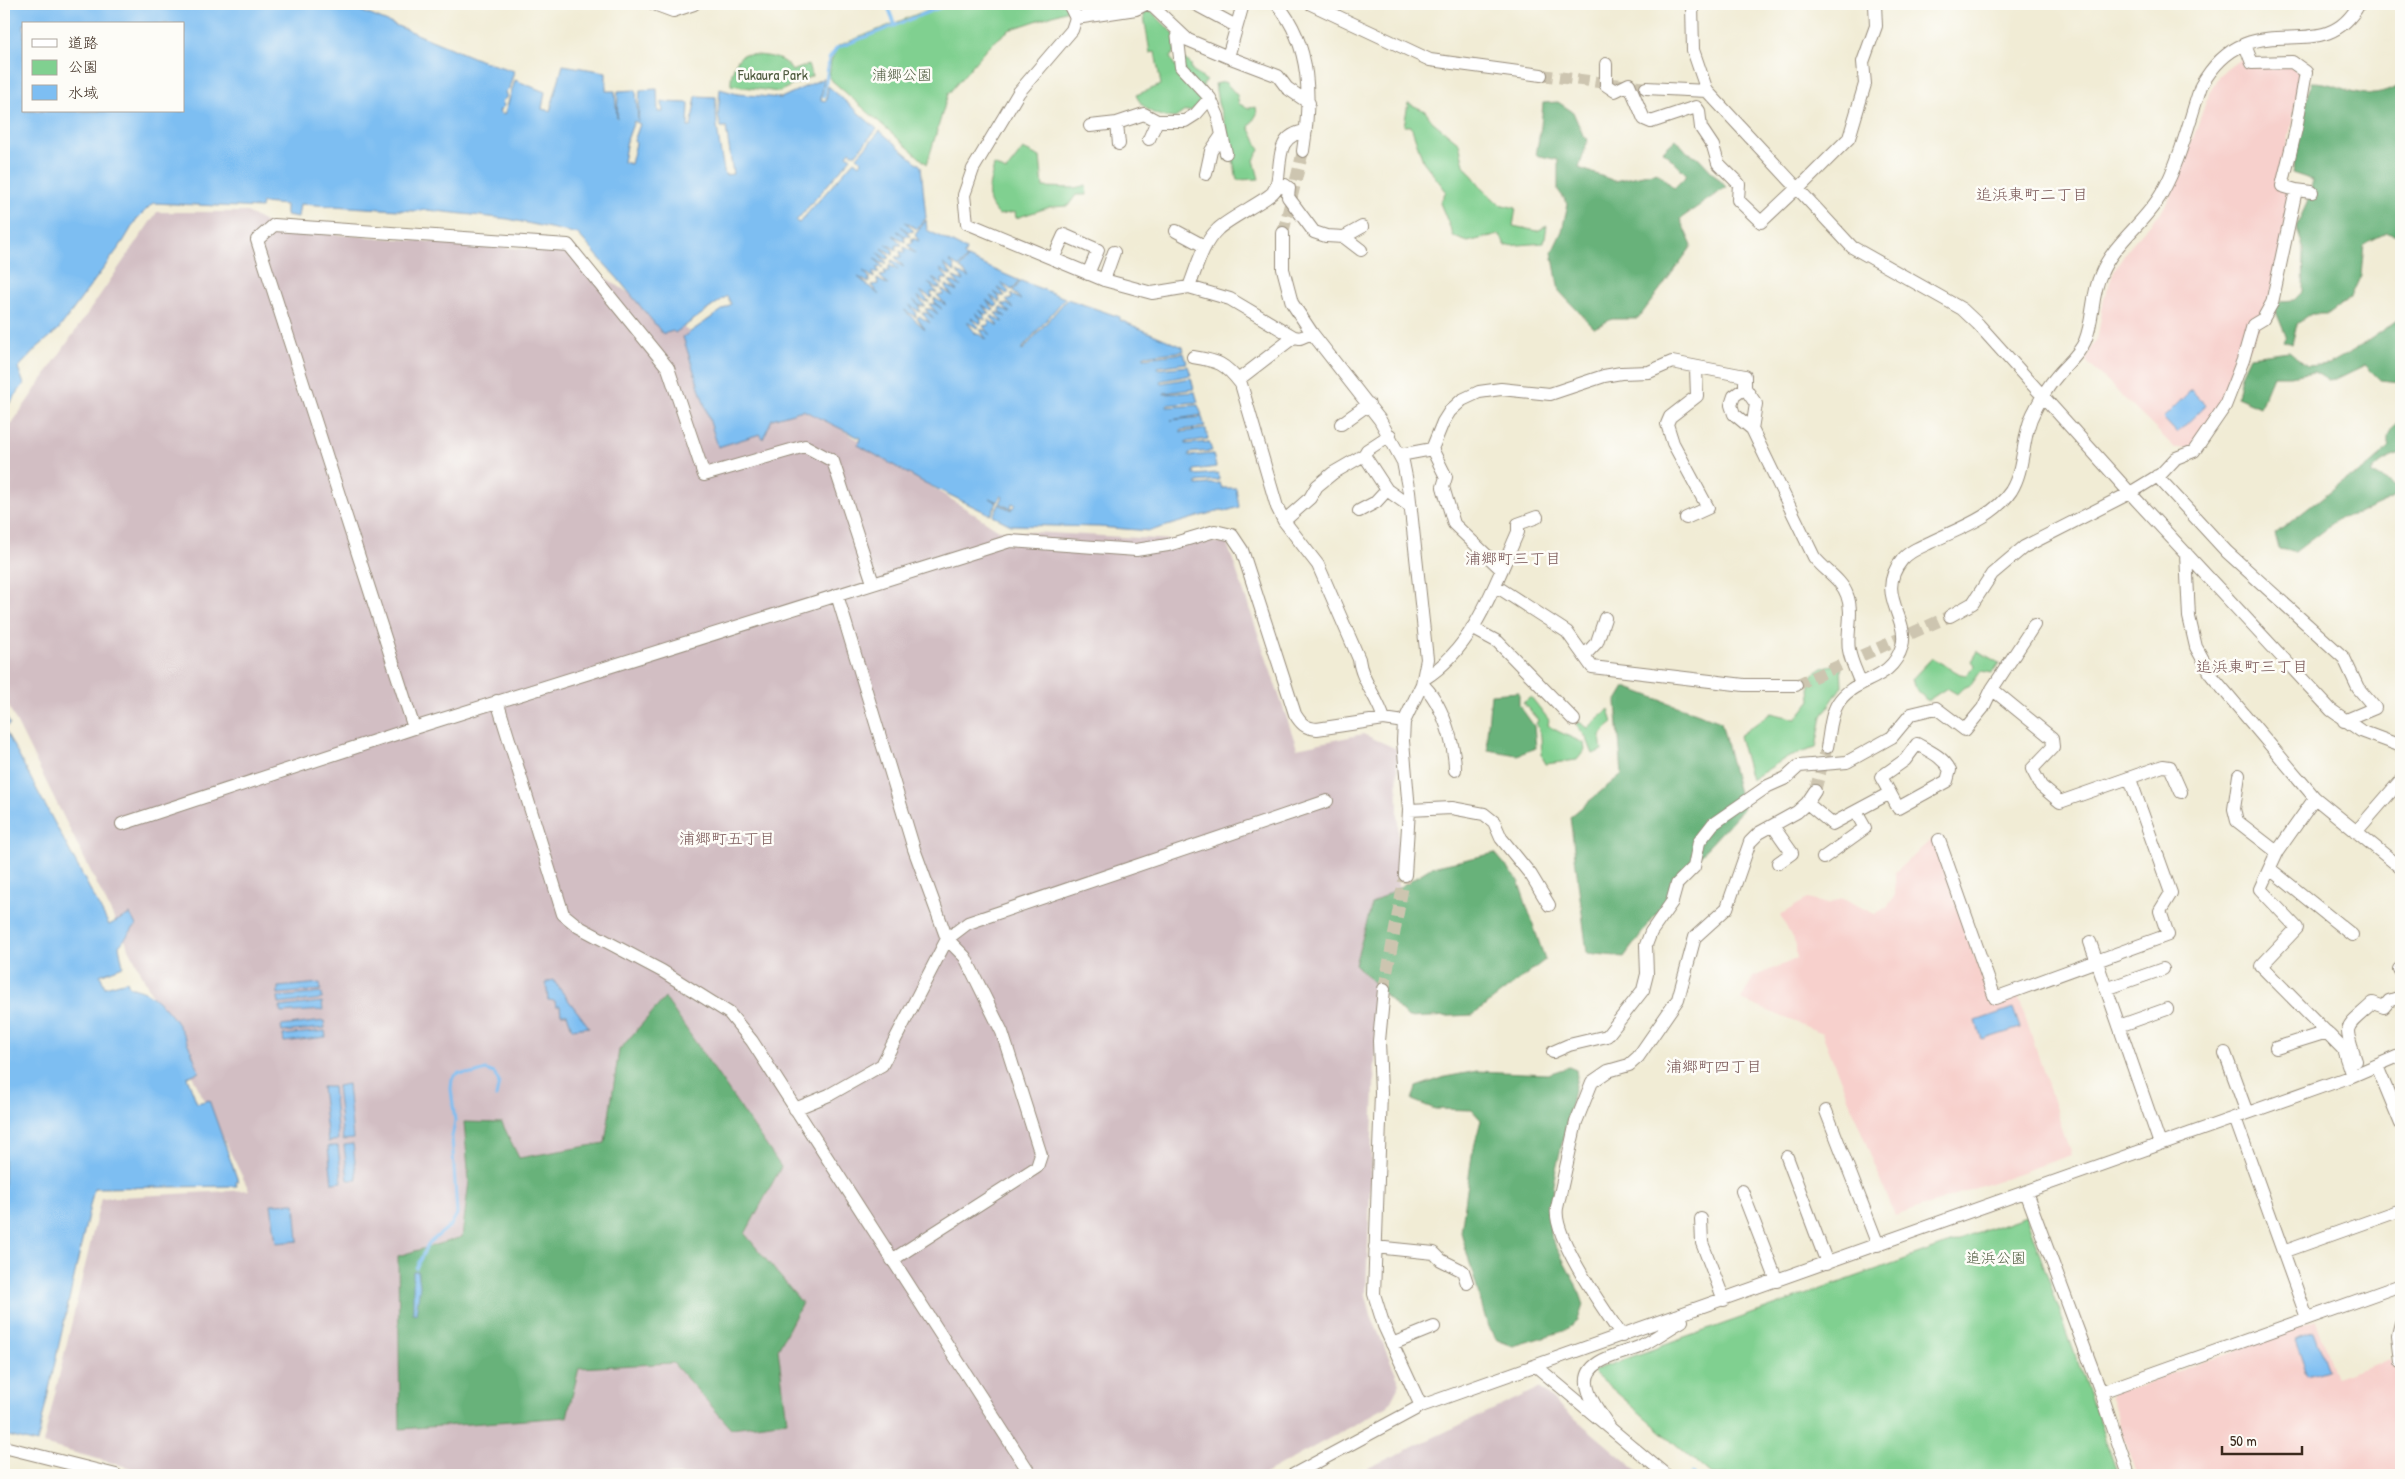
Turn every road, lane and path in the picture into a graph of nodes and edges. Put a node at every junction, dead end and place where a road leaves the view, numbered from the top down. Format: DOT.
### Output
graph roads {
  1 [pos="654,4"];
  2 [pos="694,4"];
  3 [pos="1069,4"];
  4 [pos="1148,4"];
  5 [pos="1195,4"];
  6 [pos="1243,4"];
  7 [pos="1277,4"];
  8 [pos="1311,4"];
  9 [pos="1692,4"];
  10 [pos="1875,4"];
  11 [pos="2359,4"];
  12 [pos="1076,18"];
  13 [pos="1236,26"];
  14 [pos="1177,31"];
  15 [pos="2245,44"];
  16 [pos="1228,57"];
  17 [pos="1606,64"];
  18 [pos="1541,75"];
  19 [pos="1646,88"];
  20 [pos="1707,92"];
  21 [pos="1210,98"];
  22 [pos="1309,103"];
  23 [pos="1157,121"];
  24 [pos="1117,123"];
  25 [pos="1090,126"];
  26 [pos="1306,132"];
  27 [pos="1222,135"];
  28 [pos="1149,139"];
  29 [pos="1118,144"];
  30 [pos="1303,151"];
  31 [pos="1226,154"];
  32 [pos="1206,174"];
  33 [pos="1798,188"];
  34 [pos="1274,190"];
  35 [pos="2296,190"];
  36 [pos="2312,192"];
  37 [pos="1362,227"];
  38 [pos="1176,231"];
  39 [pos="1283,233"];
  40 [pos="1344,237"];
  41 [pos="1204,246"];
  42 [pos="1361,250"];
  43 [pos="1114,252"];
  44 [pos="1053,259"];
  45 [pos="1088,274"];
  46 [pos="1104,280"];
  47 [pos="1189,287"];
  48 [pos="1312,333"];
  49 [pos="1294,337"];
  50 [pos="1192,357"];
  51 [pos="1696,368"];
  52 [pos="1238,380"];
  53 [pos="1744,388"];
  54 [pos="2043,395"];
  55 [pos="1369,404"];
  56 [pos="1341,424"];
  57 [pos="1752,429"];
  58 [pos="1390,435"];
  59 [pos="1432,449"];
  60 [pos="1364,455"];
  61 [pos="1400,455"];
  62 [pos="2157,476"];
  63 [pos="1386,490"];
  64 [pos="2130,493"];
  65 [pos="1411,507"];
  66 [pos="1359,510"];
  67 [pos="1537,517"];
  68 [pos="1686,518"];
  69 [pos="1284,521"];
  70 [pos="2186,553"];
  71 [pos="1502,569"];
  72 [pos="873,583"];
  73 [pos="1496,586"];
  74 [pos="837,595"];
  75 [pos="1950,616"];
  76 [pos="1605,618"];
  77 [pos="2034,625"];
  78 [pos="1472,628"];
  79 [pos="1584,656"];
  80 [pos="1423,682"];
  81 [pos="1862,684"];
  82 [pos="1796,685"];
  83 [pos="1992,689"];
  84 [pos="497,701"];
  85 [pos="1384,719"];
  86 [pos="1574,720"];
  87 [pos="2344,721"];
  88 [pos="1404,722"];
  89 [pos="414,728"];
  90 [pos="2401,746"];
  91 [pos="1827,747"];
  92 [pos="1455,770"];
  93 [pos="2239,775"];
  94 [pos="2130,779"];
  95 [pos="2400,783"];
  96 [pos="1815,791"];
  97 [pos="2181,792"];
  98 [pos="1890,793"];
  99 [pos="2315,798"];
  100 [pos="1327,801"];
  101 [pos="1807,803"];
  102 [pos="1409,810"];
  103 [pos="1856,812"];
  104 [pos="122,824"];
  105 [pos="1773,826"];
  106 [pos="2356,832"];
  107 [pos="1939,840"];
  108 [pos="2277,852"];
  109 [pos="1823,858"];
  110 [pos="1778,863"];
  111 [pos="2401,868"];
  112 [pos="2270,869"];
  113 [pos="1405,875"];
  114 [pos="1549,905"];
  115 [pos="2352,935"];
  116 [pos="947,939"];
  117 [pos="2090,942"];
  118 [pos="2096,960"];
  119 [pos="2164,969"];
  120 [pos="1384,989"];
  121 [pos="2106,989"];
  122 [pos="2401,997"];
  123 [pos="2167,1009"];
  124 [pos="2119,1026"];
  125 [pos="2327,1032"];
  126 [pos="2276,1048"];
  127 [pos="1552,1052"];
  128 [pos="2225,1053"];
  129 [pos="2401,1055"];
  130 [pos="2377,1066"];
  131 [pos="2356,1075"];
  132 [pos="795,1109"];
  133 [pos="1826,1111"];
  134 [pos="2241,1115"];
  135 [pos="2401,1124"];
  136 [pos="2160,1144"];
  137 [pos="1787,1157"];
  138 [pos="1742,1191"];
  139 [pos="2026,1192"];
  140 [pos="2401,1210"];
  141 [pos="1701,1219"];
  142 [pos="1878,1245"];
  143 [pos="1375,1247"];
  144 [pos="2283,1252"];
  145 [pos="892,1260"];
  146 [pos="1827,1263"];
  147 [pos="1778,1281"];
  148 [pos="1467,1283"];
  149 [pos="2401,1286"];
  150 [pos="1724,1300"];
  151 [pos="1706,1307"];
  152 [pos="2306,1318"];
  153 [pos="2401,1324"];
  154 [pos="1434,1327"];
  155 [pos="1622,1336"];
  156 [pos="1392,1344"];
  157 [pos="2401,1362"];
  158 [pos="1537,1367"];
  159 [pos="2101,1392"];
  160 [pos="1421,1406"];
  161 [pos="1610,1428"];
  162 [pos="4,1447"];
  163 [pos="116,1475"];
  164 [pos="1031,1475"];
  165 [pos="1293,1475"];
  166 [pos="1666,1475"];
  167 [pos="2129,1475"];
  1 -- 2 [label="street"];
  3 -- 12 [label="street"];
  4 -- 12 [label="street"];
  4 -- 14 [label="street"];
  5 -- 13 [label="street"];
  6 -- 13 [label="street"];
  7 -- 22 [label="street"];
  8 -- 18 [label="street"];
  9 -- 20 [label="street"];
  10 -- 33 [label="street"];
  11 -- 15 [label="street"];
  12 -- 44 [label="street"];
  13 -- 16 [label="street"];
  14 -- 16 [label="street"];
  14 -- 21 [label="street"];
  15 -- 35 [label="street"];
  15 -- 54 [label="street"];
  16 -- 22 [label="street"];
  17 -- 33 [label="street"];
  19 -- 20 [label="street"];
  20 -- 33 [label="street"];
  21 -- 23 [label="street"];
  21 -- 27 [label="street"];
  22 -- 26 [label="street"];
  23 -- 24 [label="street"];
  23 -- 28 [label="street"];
  24 -- 25 [label="street"];
  24 -- 29 [label="street"];
  26 -- 30 [label="street"];
  26 -- 34 [label="street"];
  27 -- 31 [label="street"];
  27 -- 32 [label="street"];
  33 -- 54 [label="street"];
  34 -- 40 [label="street"];
  34 -- 41 [label="street"];
  35 -- 36 [label="street"];
  35 -- 62 [label="street"];
  37 -- 40 [label="street"];
  38 -- 41 [label="street"];
  39 -- 48 [label="street"];
  40 -- 42 [label="street"];
  41 -- 47 [label="street"];
  43 -- 46 [label="street"];
  44 -- 45 [label="street"];
  44 -- 45 [label="street"];
  45 -- 46 [label="street"];
  46 -- 47 [label="street"];
  47 -- 49 [label="street"];
  48 -- 49 [label="street"];
  48 -- 55 [label="street"];
  49 -- 52 [label="street"];
  50 -- 52 [label="street"];
  51 -- 53 [label="street"];
  51 -- 59 [label="street"];
  51 -- 68 [label="street"];
  52 -- 69 [label="street"];
  53 -- 57 [label="street"];
  53 -- 57 [label="street"];
  54 -- 64 [label="street"];
  54 -- 81 [label="street"];
  55 -- 56 [label="street"];
  55 -- 58 [label="street"];
  57 -- 81 [label="street"];
  58 -- 60 [label="street"];
  58 -- 61 [label="street"];
  59 -- 61 [label="street"];
  59 -- 71 [label="street"];
  60 -- 63 [label="street"];
  60 -- 69 [label="street"];
  61 -- 65 [label="street"];
  62 -- 64 [label="street"];
  62 -- 87 [label="street"];
  63 -- 65 [label="street"];
  63 -- 66 [label="street"];
  64 -- 70 [label="street"];
  64 -- 75 [label="street"];
  65 -- 80 [label="street"];
  67 -- 71 [label="street"];
  69 -- 85 [label="street"];
  70 -- 87 [label="street"];
  70 -- 99 [label="street"];
  71 -- 73 [label="street"];
  72 -- 74 [label="street"];
  72 -- 85 [label="street"];
  72 -- 89 [label="street"];
  73 -- 78 [label="street"];
  73 -- 79 [label="street"];
  74 -- 84 [label="street"];
  74 -- 116 [label="street"];
  76 -- 79 [label="street"];
  77 -- 83 [label="street"];
  78 -- 80 [label="street"];
  78 -- 86 [label="street"];
  79 -- 82 [label="street"];
  80 -- 88 [label="street"];
  80 -- 92 [label="street"];
  81 -- 91 [label="street"];
  83 -- 94 [label="street"];
  83 -- 127 [label="street"];
  84 -- 89 [label="street"];
  84 -- 132 [label="street"];
  85 -- 88 [label="street"];
  87 -- 90 [label="street"];
  88 -- 102 [label="street"];
  89 -- 104 [label="street"];
  93 -- 108 [label="street"];
  94 -- 97 [label="street"];
  94 -- 118 [label="street"];
  95 -- 106 [label="street"];
  96 -- 101 [label="street"];
  98 -- 98 [label="street"];
  98 -- 103 [label="street"];
  99 -- 106 [label="street"];
  99 -- 108 [label="street"];
  100 -- 116 [label="street"];
  101 -- 103 [label="street"];
  101 -- 105 [label="street"];
  102 -- 113 [label="street"];
  102 -- 114 [label="street"];
  103 -- 109 [label="street"];
  105 -- 110 [label="street"];
  105 -- 155 [label="street"];
  106 -- 111 [label="street"];
  107 -- 118 [label="street"];
  108 -- 112 [label="street"];
  112 -- 115 [label="street"];
  112 -- 125 [label="street"];
  116 -- 132 [label="street"];
  116 -- 145 [label="street"];
  117 -- 118 [label="street"];
  118 -- 121 [label="street"];
  119 -- 121 [label="street"];
  120 -- 143 [label="street"];
  121 -- 124 [label="street"];
  122 -- 131 [label="street"];
  123 -- 124 [label="street"];
  124 -- 136 [label="street"];
  125 -- 126 [label="street"];
  125 -- 131 [label="street"];
  128 -- 134 [label="street"];
  129 -- 130 [label="street"];
  130 -- 131 [label="street"];
  130 -- 135 [label="street"];
  131 -- 134 [label="street"];
  132 -- 145 [label="street"];
  133 -- 142 [label="street"];
  134 -- 136 [label="street"];
  134 -- 144 [label="street"];
  136 -- 139 [label="street"];
  137 -- 146 [label="street"];
  138 -- 147 [label="street"];
  139 -- 142 [label="street"];
  139 -- 159 [label="street"];
  140 -- 144 [label="street"];
  141 -- 150 [label="street"];
  142 -- 146 [label="street"];
  143 -- 148 [label="street"];
  143 -- 156 [label="street"];
  144 -- 152 [label="street"];
  145 -- 164 [label="street"];
  146 -- 147 [label="street"];
  147 -- 150 [label="street"];
  149 -- 152 [label="street"];
  150 -- 151 [label="street"];
  151 -- 155 [label="street"];
  151 -- 161 [label="street"];
  152 -- 159 [label="street"];
  153 -- 157 [label="street"];
  154 -- 156 [label="street"];
  155 -- 158 [label="street"];
  156 -- 160 [label="street"];
  158 -- 160 [label="street"];
  158 -- 161 [label="street"];
  159 -- 167 [label="street"];
  160 -- 165 [label="street"];
  161 -- 166 [label="street"];
  162 -- 163 [label="street"];
}
